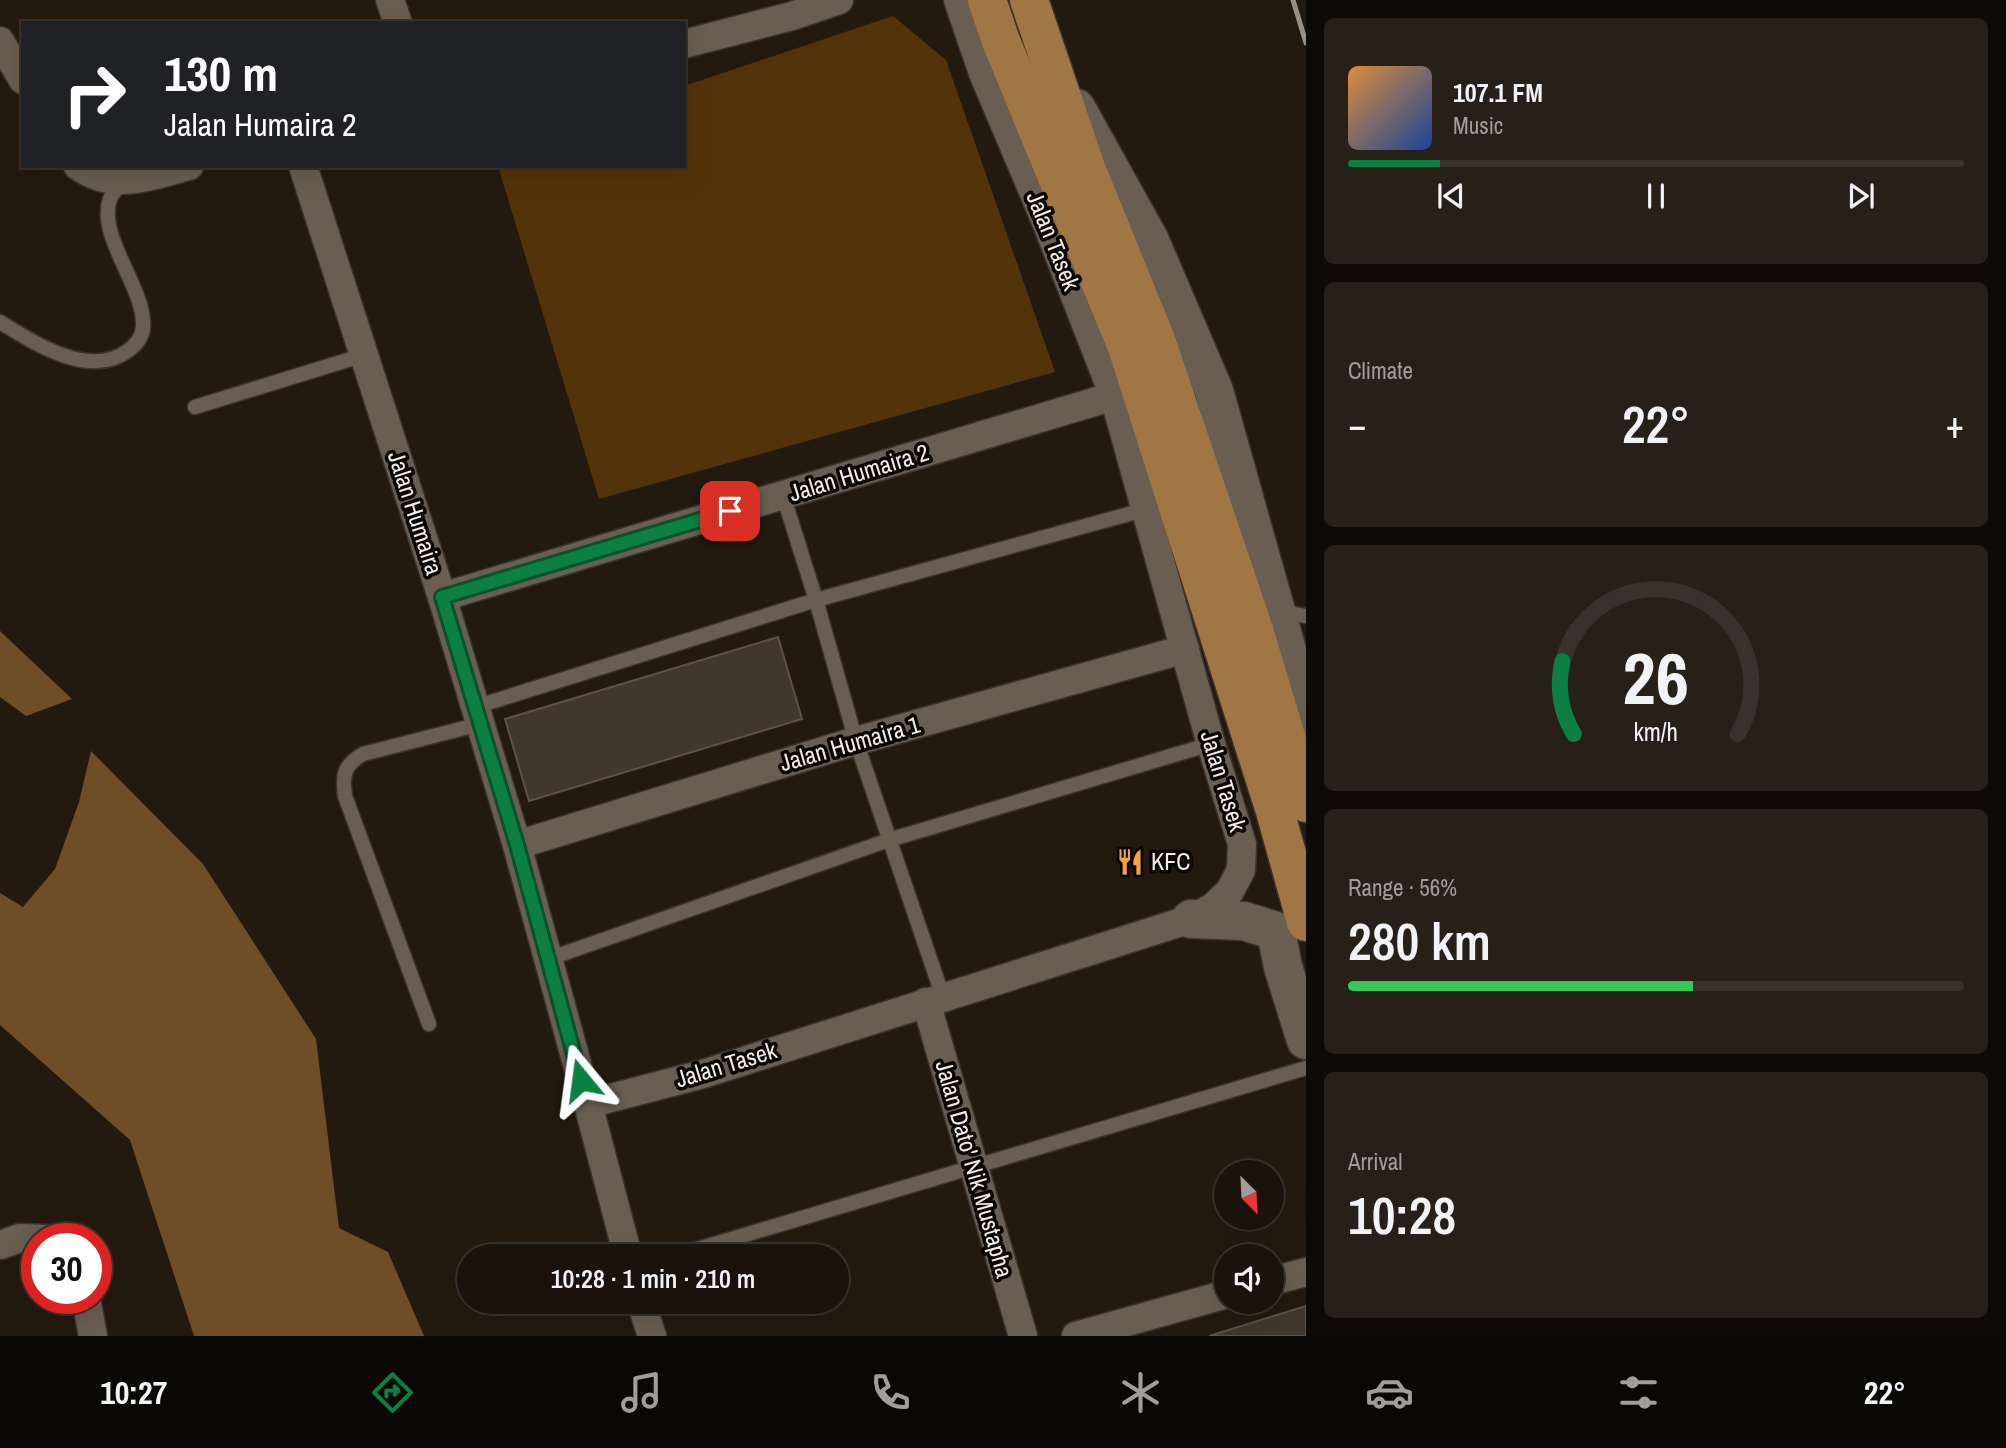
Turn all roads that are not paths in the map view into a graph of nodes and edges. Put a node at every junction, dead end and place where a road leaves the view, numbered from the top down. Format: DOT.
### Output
graph roads {
  1 [pos="390,0"];
  2 [pos="779,0"];
  3 [pos="839,0"];
  4 [pos="958,0"];
  5 [pos="987,0"];
  6 [pos="1028,0"];
  7 [pos="397,21"];
  8 [pos="686,40"];
  9 [pos="0,41"];
  10 [pos="686,41"];
  11 [pos="1048,57"];
  12 [pos="21,77"];
  13 [pos="81,168"];
  14 [pos="181,168"];
  15 [pos="304,168"];
  16 [pos="123,182"];
  17 [pos="0,322"];
  18 [pos="1142,344"];
  19 [pos="364,355"];
  20 [pos="1114,396"];
  21 [pos="195,407"];
  22 [pos="783,495"];
  23 [pos="1147,509"];
  24 [pos="442,597"];
  25 [pos="816,600"];
  26 [pos="1291,613"];
  27 [pos="1185,649"];
  28 [pos="478,716"];
  29 [pos="1306,718"];
  30 [pos="856,741"];
  31 [pos="1211,744"];
  32 [pos="1306,803"];
  33 [pos="889,840"];
  34 [pos="517,845"];
  35 [pos="1191,919"];
  36 [pos="1296,934"];
  37 [pos="548,959"];
  38 [pos="934,1000"];
  39 [pos="429,1024"];
  40 [pos="1306,1040"];
  41 [pos="1306,1068"];
  42 [pos="588,1104"];
  43 [pos="974,1169"];
  44 [pos="21,1238"];
  45 [pos="625,1244"];
  46 [pos="715,1244"];
  47 [pos="0,1245"];
  48 [pos="1306,1272"];
  49 [pos="1284,1278"];
  50 [pos="1214,1298"];
  51 [pos="89,1314"];
  52 [pos="645,1314"];
  53 [pos="93,1336"];
  54 [pos="652,1336"];
  55 [pos="1023,1336"];
  56 [pos="1076,1336"];
  1 -- 7 [label="street"];
  2 -- 8 [label="street"];
  3 -- 10 [label="street"];
  4 -- 20 [label="street, Jalan Tasek"];
  5 -- 18 [label="main road"];
  6 -- 11 [label="main road"];
  9 -- 12 [label="street"];
  11 -- 18 [label="main road"];
  11 -- 26 [label="main road"];
  13 -- 16 [label="street"];
  14 -- 16 [label="street"];
  15 -- 19 [label="street, Jalan Humaira"];
  16 -- 17 [label="lane"];
  18 -- 32 [label="main road"];
  18 -- 36 [label="main road"];
  19 -- 21 [label="lane"];
  19 -- 24 [label="street, Jalan Humaira"];
  20 -- 22 [label="street, Jalan Humaira 2"];
  20 -- 23 [label="street, Jalan Tasek"];
  22 -- 24 [label="street, Jalan Humaira 2"];
  22 -- 25 [label="lane"];
  23 -- 25 [label="lane"];
  23 -- 27 [label="street, Jalan Tasek"];
  24 -- 28 [label="street, Jalan Humaira"];
  25 -- 28 [label="lane"];
  25 -- 30 [label="lane"];
  26 -- 29 [label="main road"];
  27 -- 30 [label="street, Jalan Humaira 1"];
  27 -- 31 [label="street, Jalan Tasek"];
  28 -- 34 [label="street, Jalan Humaira"];
  28 -- 39 [label="lane"];
  30 -- 33 [label="lane"];
  30 -- 34 [label="street, Jalan Humaira 1"];
  31 -- 33 [label="lane"];
  31 -- 35 [label="street, Jalan Tasek"];
  33 -- 37 [label="lane"];
  33 -- 38 [label="lane"];
  34 -- 37 [label="street, Jalan Humaira"];
  35 -- 36 [label="main road"];
  35 -- 38 [label="street, Jalan Tasek"];
  36 -- 40 [label="main road"];
  37 -- 42 [label="street, Jalan Humaira"];
  38 -- 42 [label="street, Jalan Tasek"];
  38 -- 43 [label="street, Jalan Dato' Nik Mustapha"];
  41 -- 43 [label="lane"];
  42 -- 45 [label="street"];
  43 -- 46 [label="lane"];
  43 -- 55 [label="street, Jalan Dato' Nik Mustapha"];
  44 -- 47 [label="street"];
  48 -- 49 [label="street"];
  50 -- 56 [label="street"];
  51 -- 53 [label="street"];
  52 -- 54 [label="street"];
}
